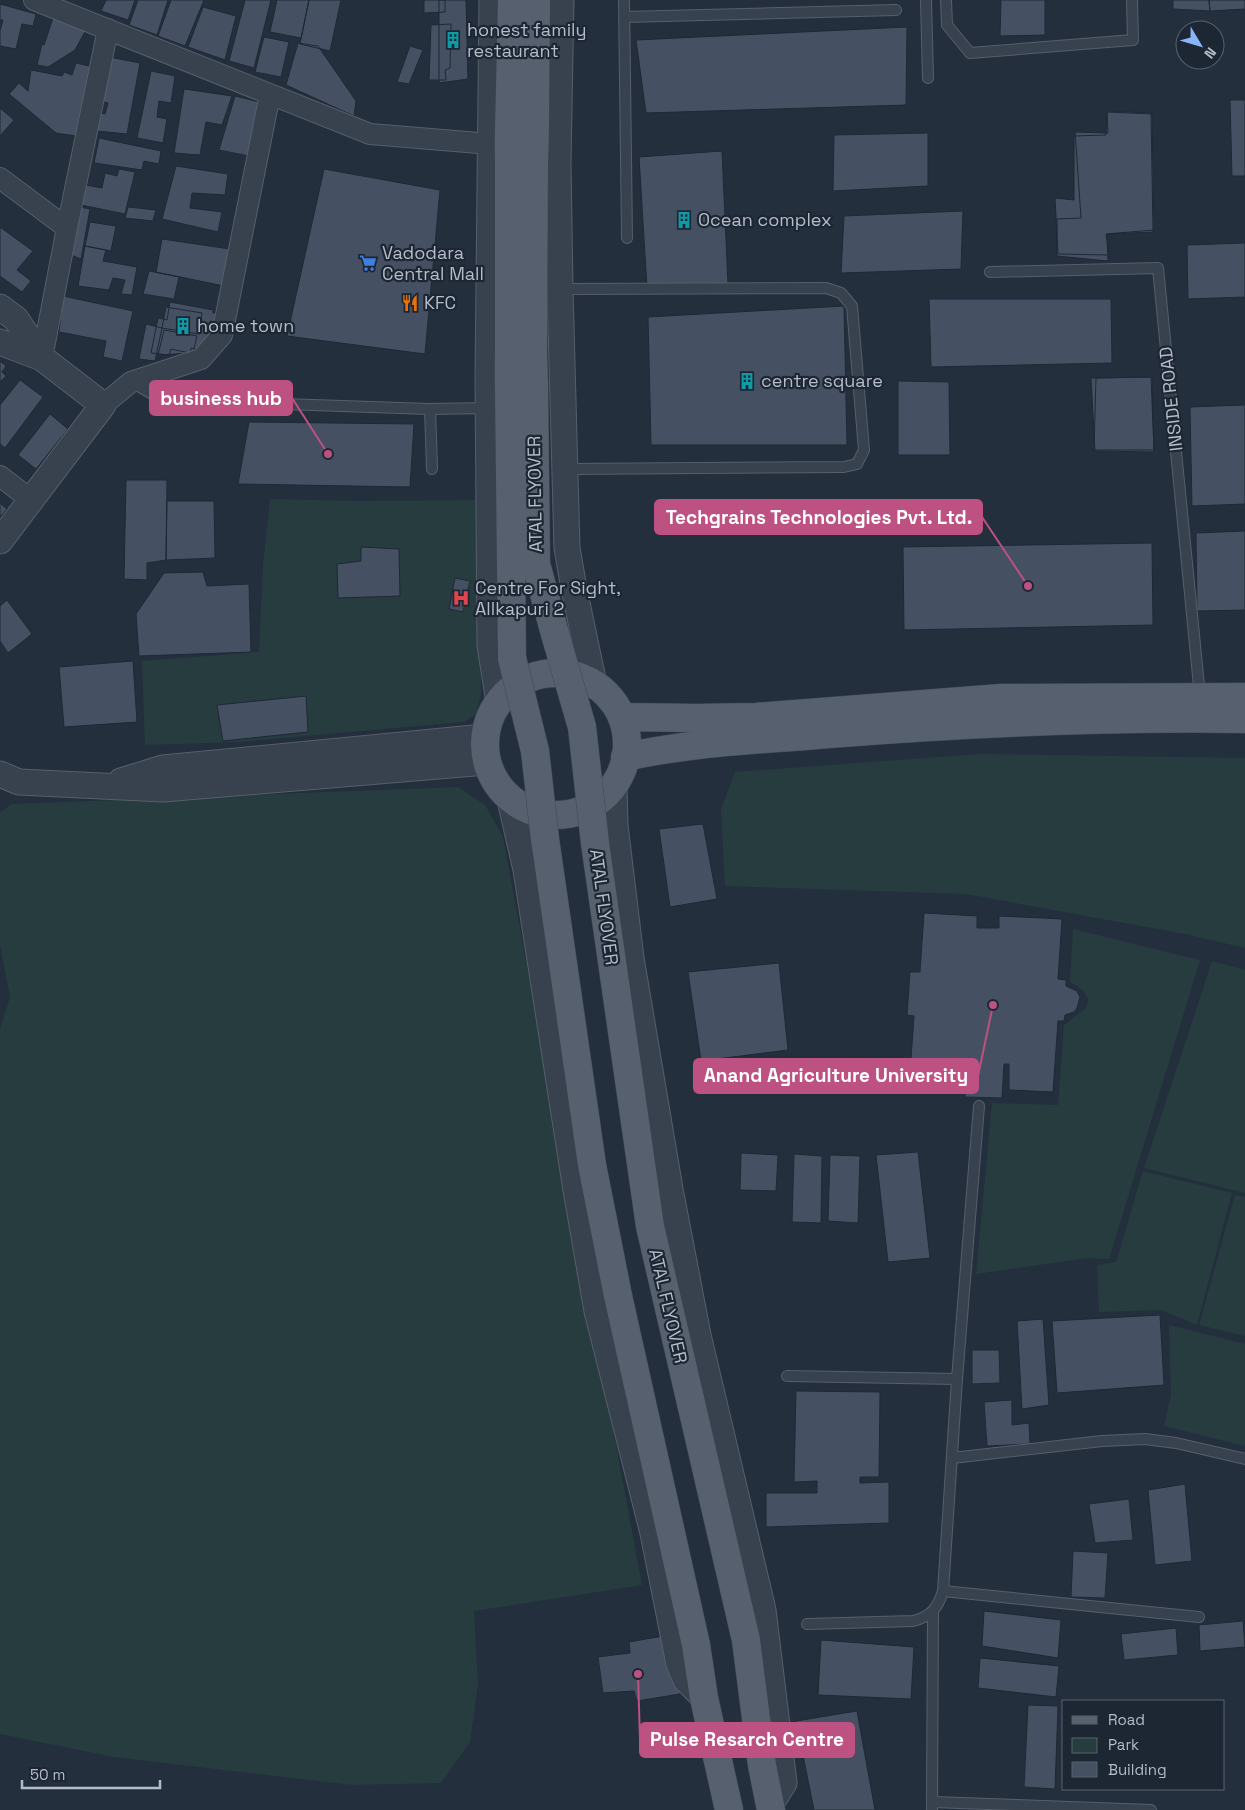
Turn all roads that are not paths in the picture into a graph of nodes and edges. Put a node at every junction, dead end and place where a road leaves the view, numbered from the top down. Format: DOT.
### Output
graph roads {
  1 [pos="34,0"];
  2 [pos="492,0"];
  3 [pos="512,0"];
  4 [pos="536,0"];
  5 [pos="561,0"];
  6 [pos="624,0"];
  7 [pos="926,0"];
  8 [pos="946,0"];
  9 [pos="1132,0"];
  10 [pos="70,7"];
  11 [pos="896,10"];
  12 [pos="624,17"];
  13 [pos="108,29"];
  14 [pos="928,78"];
  15 [pos="270,94"];
  16 [pos="558,142"];
  17 [pos="491,144"];
  18 [pos="0,178"];
  19 [pos="67,228"];
  20 [pos="627,238"];
  21 [pos="990,272"];
  22 [pos="560,289"];
  23 [pos="0,307"];
  24 [pos="0,342"];
  25 [pos="42,358"];
  26 [pos="561,362"];
  27 [pos="488,378"];
  28 [pos="131,382"];
  29 [pos="103,405"];
  30 [pos="488,408"];
  31 [pos="430,409"];
  32 [pos="432,469"];
  33 [pos="564,469"];
  34 [pos="0,476"];
  35 [pos="31,500"];
  36 [pos="0,541"];
  37 [pos="594,684"];
  38 [pos="1200,697"];
  39 [pos="1245,697"];
  40 [pos="499,703"];
  41 [pos="915,716"];
  42 [pos="622,717"];
  43 [pos="1245,719"];
  44 [pos="485,750"];
  45 [pos="625,757"];
  46 [pos="0,774"];
  47 [pos="614,787"];
  48 [pos="510,800"];
  49 [pos="979,1106"];
  50 [pos="787,1376"];
  51 [pos="957,1379"];
  52 [pos="952,1458"];
  53 [pos="1245,1459"];
  54 [pos="943,1591"];
  55 [pos="933,1611"];
  56 [pos="1199,1617"];
  57 [pos="807,1624"];
  58 [pos="704,1698"];
  59 [pos="932,1806"];
  60 [pos="771,1808"];
  61 [pos="730,1810"];
  62 [pos="1151,1810"];
  1 -- 10 [label="street"];
  2 -- 17 [label="street"];
  3 -- 58 [label="main road, ATAL FLYOVER, bridge"];
  4 -- 60 [label="main road, ATAL FLYOVER, bridge"];
  5 -- 16 [label="street"];
  6 -- 12 [label="lane"];
  7 -- 14 [label="lane"];
  8 -- 9 [label="lane"];
  10 -- 13 [label="street"];
  11 -- 12 [label="lane"];
  12 -- 20 [label="lane"];
  13 -- 15 [label="street"];
  13 -- 19 [label="street"];
  15 -- 17 [label="street"];
  15 -- 28 [label="street"];
  16 -- 17 [label="street"];
  16 -- 22 [label="street"];
  17 -- 27 [label="street"];
  18 -- 19 [label="street"];
  19 -- 25 [label="street"];
  21 -- 38 [label="lane, INSIDE ROAD"];
  22 -- 26 [label="street"];
  22 -- 33 [label="lane"];
  23 -- 25 [label="street"];
  24 -- 25 [label="street"];
  25 -- 29 [label="street"];
  26 -- 27 [label="street"];
  26 -- 33 [label="street"];
  27 -- 30 [label="street"];
  28 -- 29 [label="street"];
  28 -- 31 [label="lane"];
  29 -- 35 [label="street"];
  30 -- 31 [label="lane"];
  30 -- 40 [label="street"];
  31 -- 32 [label="lane"];
  33 -- 37 [label="street"];
  34 -- 35 [label="street"];
  35 -- 36 [label="street"];
  37 -- 40 [label="main road"];
  37 -- 42 [label="main road"];
  38 -- 39 [label="main road"];
  38 -- 41 [label="main road"];
  40 -- 44 [label="main road"];
  41 -- 42 [label="main road"];
  41 -- 43 [label="main road"];
  41 -- 45 [label="main road"];
  42 -- 45 [label="main road"];
  44 -- 46 [label="street"];
  44 -- 48 [label="main road"];
  45 -- 47 [label="main road"];
  47 -- 48 [label="main road"];
  47 -- 60 [label="street"];
  48 -- 58 [label="street"];
  49 -- 51 [label="lane"];
  50 -- 51 [label="lane"];
  51 -- 52 [label="lane"];
  52 -- 53 [label="lane"];
  52 -- 54 [label="lane"];
  54 -- 55 [label="lane"];
  54 -- 56 [label="lane"];
  55 -- 57 [label="lane"];
  55 -- 59 [label="lane"];
  58 -- 61 [label="main road, ATAL FLYOVER"];
  59 -- 62 [label="lane"];
}
